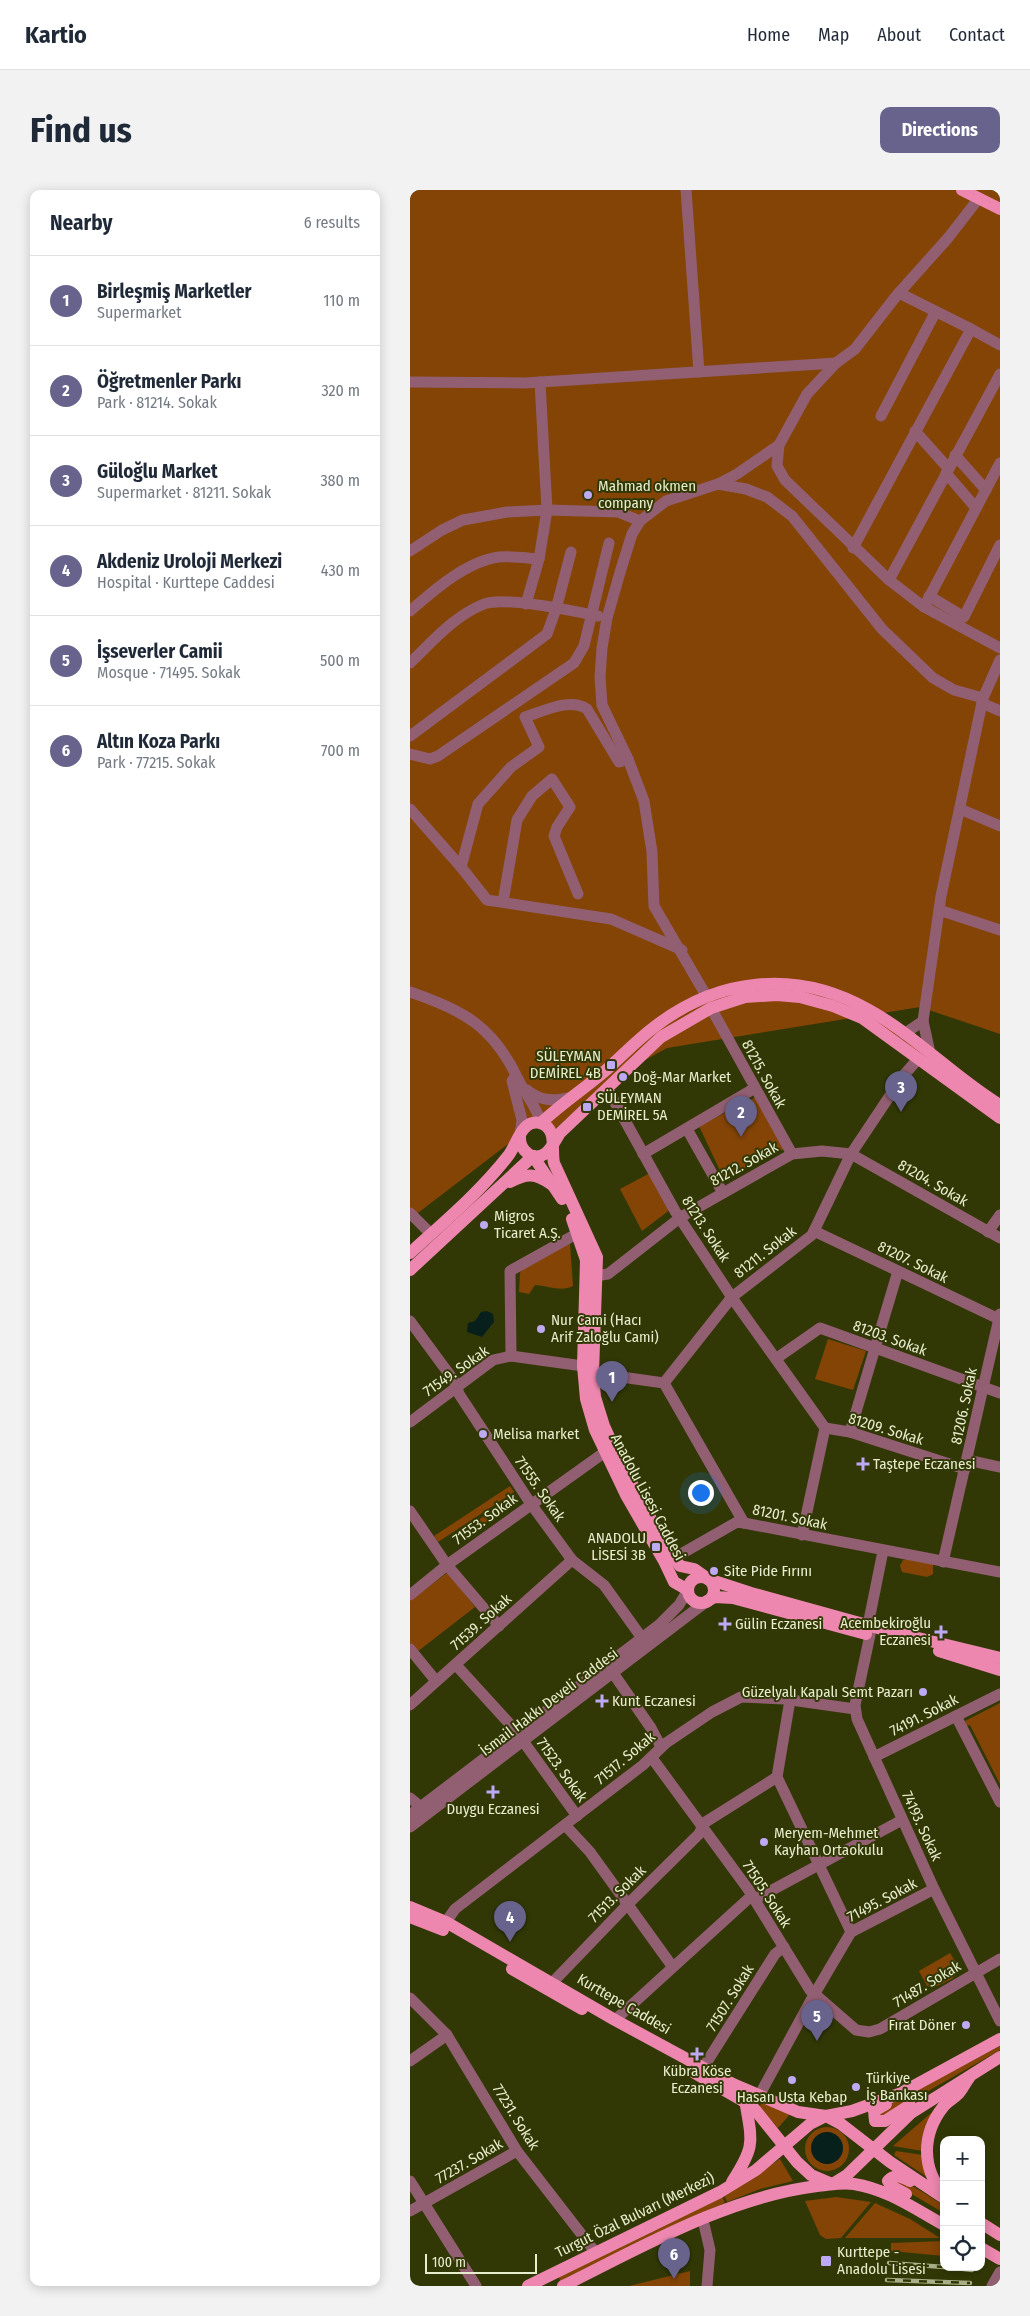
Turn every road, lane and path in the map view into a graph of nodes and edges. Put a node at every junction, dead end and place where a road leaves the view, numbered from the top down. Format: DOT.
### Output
graph roads {
  1 [pos="686,190"];
  2 [pos="962,190"];
  3 [pos="979,198"];
  4 [pos="1000,209"];
  5 [pos="899,293"];
  6 [pos="935,313"];
  7 [pos="971,329"];
  8 [pos="1000,345"];
  9 [pos="836,363"];
  10 [pos="699,372"];
  11 [pos="1000,374"];
  12 [pos="410,382"];
  13 [pos="540,382"];
  14 [pos="881,416"];
  15 [pos="915,431"];
  16 [pos="779,446"];
  17 [pos="955,455"];
  18 [pos="1000,463"];
  19 [pos="947,471"];
  20 [pos="718,484"];
  21 [pos="986,490"];
  22 [pos="976,508"];
  23 [pos="547,510"];
  24 [pos="640,521"];
  25 [pos="609,543"];
  26 [pos="1000,545"];
  27 [pos="854,548"];
  28 [pos="410,550"];
  29 [pos="571,552"];
  30 [pos="538,559"];
  31 [pos="890,580"];
  32 [pos="926,601"];
  33 [pos="526,604"];
  34 [pos="556,609"];
  35 [pos="410,611"];
  36 [pos="591,615"];
  37 [pos="607,618"];
  38 [pos="1000,648"];
  39 [pos="1000,660"];
  40 [pos="410,663"];
  41 [pos="982,700"];
  42 [pos="1000,711"];
  43 [pos="410,736"];
  44 [pos="410,754"];
  45 [pos="628,759"];
  46 [pos="410,809"];
  47 [pos="960,809"];
  48 [pos="1000,826"];
  49 [pos="461,866"];
  50 [pos="578,894"];
  51 [pos="503,902"];
  52 [pos="939,910"];
  53 [pos="1000,930"];
  54 [pos="682,950"];
  55 [pos="410,992"];
  56 [pos="709,1002"];
  57 [pos="923,1021"];
  58 [pos="904,1034"];
  59 [pos="930,1053"];
  60 [pos="918,1059"];
  61 [pos="516,1074"];
  62 [pos="522,1086"];
  63 [pos="607,1088"];
  64 [pos="755,1088"];
  65 [pos="572,1098"];
  66 [pos="1000,1105"];
  67 [pos="1000,1118"];
  68 [pos="541,1124"];
  69 [pos="687,1130"];
  70 [pos="520,1136"];
  71 [pos="552,1145"];
  72 [pos="643,1154"];
  73 [pos="792,1154"];
  74 [pos="851,1154"];
  75 [pos="533,1156"];
  76 [pos="499,1188"];
  77 [pos="557,1189"];
  78 [pos="723,1193"];
  79 [pos="410,1213"];
  80 [pos="1000,1215"];
  81 [pos="681,1217"];
  82 [pos="814,1231"];
  83 [pos="988,1232"];
  84 [pos="578,1233"];
  85 [pos="431,1234"];
  86 [pos="1000,1238"];
  87 [pos="410,1253"];
  88 [pos="410,1270"];
  89 [pos="898,1271"];
  90 [pos="592,1276"];
  91 [pos="732,1298"];
  92 [pos="999,1317"];
  93 [pos="410,1321"];
  94 [pos="875,1349"];
  95 [pos="511,1356"];
  96 [pos="777,1358"];
  97 [pos="588,1369"];
  98 [pos="664,1383"];
  99 [pos="455,1388"];
  100 [pos="982,1388"];
  101 [pos="1000,1393"];
  102 [pos="410,1422"];
  103 [pos="826,1428"];
  104 [pos="850,1432"];
  105 [pos="604,1452"];
  106 [pos="966,1465"];
  107 [pos="1000,1467"];
  108 [pos="531,1504"];
  109 [pos="410,1511"];
  110 [pos="744,1524"];
  111 [pos="802,1535"];
  112 [pos="883,1551"];
  113 [pos="674,1558"];
  114 [pos="572,1560"];
  115 [pos="943,1562"];
  116 [pos="448,1565"];
  117 [pos="1000,1572"];
  118 [pos="708,1579"];
  119 [pos="688,1590"];
  120 [pos="410,1595"];
  121 [pos="707,1601"];
  122 [pos="499,1626"];
  123 [pos="869,1630"];
  124 [pos="642,1638"];
  125 [pos="410,1649"];
  126 [pos="1000,1658"];
  127 [pos="456,1665"];
  128 [pos="1000,1670"];
  129 [pos="613,1673"];
  130 [pos="436,1681"];
  131 [pos="1000,1687"];
  132 [pos="1000,1694"];
  133 [pos="790,1700"];
  134 [pos="986,1700"];
  135 [pos="410,1705"];
  136 [pos="855,1709"];
  137 [pos="956,1716"];
  138 [pos="520,1737"];
  139 [pos="661,1747"];
  140 [pos="874,1757"];
  141 [pos="652,1758"];
  142 [pos="777,1777"];
  143 [pos="410,1798"];
  144 [pos="1000,1802"];
  145 [pos="421,1807"];
  146 [pos="410,1815"];
  147 [pos="577,1816"];
  148 [pos="902,1820"];
  149 [pos="565,1825"];
  150 [pos="410,1827"];
  151 [pos="702,1827"];
  152 [pos="819,1864"];
  153 [pos="934,1889"];
  154 [pos="753,1898"];
  155 [pos="626,1905"];
  156 [pos="410,1907"];
  157 [pos="410,1917"];
  158 [pos="446,1922"];
  159 [pos="851,1932"];
  160 [pos="784,1947"];
  161 [pos="1000,1959"];
  162 [pos="672,1966"];
  163 [pos="976,1973"];
  164 [pos="552,1983"];
  165 [pos="815,1995"];
  166 [pos="410,1998"];
  167 [pos="615,2020"];
  168 [pos="1000,2021"];
  169 [pos="868,2032"];
  170 [pos="447,2035"];
  171 [pos="1000,2039"];
  172 [pos="1000,2057"];
  173 [pos="410,2061"];
  174 [pos="703,2068"];
  175 [pos="972,2073"];
  176 [pos="932,2076"];
  177 [pos="758,2096"];
  178 [pos="745,2100"];
  179 [pos="826,2116"];
  180 [pos="785,2145"];
  181 [pos="874,2148"];
  182 [pos="518,2151"];
  183 [pos="410,2181"];
  184 [pos="832,2184"];
  185 [pos="730,2186"];
  186 [pos="940,2189"];
  187 [pos="940,2195"];
  188 [pos="940,2200"];
  189 [pos="424,2205"];
  190 [pos="410,2212"];
  191 [pos="940,2216"];
  192 [pos="703,2220"];
  193 [pos="940,2223"];
  194 [pos="985,2226"];
  195 [pos="985,2231"];
  196 [pos="1000,2235"];
  197 [pos="1000,2240"];
  198 [pos="985,2250"];
  199 [pos="596,2253"];
  200 [pos="1000,2259"];
  201 [pos="1000,2272"];
  202 [pos="476,2286"];
  203 [pos="528,2286"];
  204 [pos="563,2286"];
  205 [pos="707,2286"];
  206 [pos="992,2286"];
  1 -- 10 [label="street"];
  2 -- 3 [label="main road"];
  3 -- 4 [label="main road"];
  3 -- 5 [label="street"];
  5 -- 6 [label="street"];
  5 -- 9 [label="street"];
  6 -- 7 [label="street"];
  6 -- 14 [label="street"];
  7 -- 8 [label="street"];
  7 -- 15 [label="street"];
  9 -- 10 [label="street"];
  9 -- 16 [label="street"];
  10 -- 13 [label="street"];
  11 -- 17 [label="street"];
  12 -- 13 [label="street"];
  13 -- 23 [label="street"];
  15 -- 19 [label="street"];
  15 -- 27 [label="street"];
  16 -- 20 [label="street"];
  16 -- 27 [label="street"];
  17 -- 19 [label="street"];
  17 -- 21 [label="street"];
  18 -- 21 [label="street"];
  19 -- 22 [label="street"];
  19 -- 31 [label="street"];
  20 -- 24 [label="street"];
  20 -- 41 [label="street"];
  21 -- 22 [label="street"];
  22 -- 32 [label="street"];
  23 -- 24 [label="street"];
  23 -- 28 [label="street"];
  23 -- 30 [label="street"];
  24 -- 37 [label="street, 81215. Sokak"];
  25 -- 36 [label="street"];
  26 -- 32 [label="street"];
  27 -- 31 [label="street"];
  29 -- 34 [label="street"];
  30 -- 33 [label="street"];
  30 -- 35 [label="street"];
  31 -- 32 [label="street"];
  32 -- 38 [label="street"];
  33 -- 34 [label="street"];
  33 -- 40 [label="street"];
  34 -- 36 [label="street"];
  34 -- 43 [label="street"];
  36 -- 37 [label="street"];
  36 -- 44 [label="street"];
  37 -- 45 [label="street, 81215. Sokak"];
  39 -- 41 [label="street"];
  41 -- 42 [label="street"];
  41 -- 47 [label="street"];
  45 -- 49 [label="street"];
  45 -- 54 [label="street, 81215. Sokak"];
  46 -- 49 [label="street"];
  47 -- 48 [label="street"];
  47 -- 52 [label="street"];
  49 -- 51 [label="street"];
  50 -- 51 [label="street"];
  51 -- 54 [label="street"];
  52 -- 53 [label="street"];
  52 -- 57 [label="street"];
  54 -- 56 [label="street, 81215. Sokak"];
  55 -- 61 [label="street"];
  56 -- 58 [label="main road"];
  56 -- 60 [label="main road"];
  56 -- 63 [label="main road"];
  56 -- 64 [label="street, 81215. Sokak"];
  56 -- 65 [label="main road"];
  57 -- 58 [label="street"];
  57 -- 59 [label="street"];
  58 -- 59 [label="main road"];
  59 -- 66 [label="main road"];
  60 -- 67 [label="main road"];
  60 -- 74 [label="street, 81211. Sokak"];
  61 -- 62 [label="street"];
  61 -- 70 [label="street"];
  62 -- 65 [label="street"];
  62 -- 68 [label="street"];
  63 -- 71 [label="main road"];
  63 -- 72 [label="street, 81213. Sokak"];
  64 -- 69 [label="street"];
  64 -- 73 [label="street, 81215. Sokak"];
  65 -- 68 [label="main road"];
  68 -- 70 [label="main road"];
  68 -- 71 [label="main road"];
  69 -- 72 [label="street"];
  69 -- 78 [label="street"];
  70 -- 75 [label="main road"];
  70 -- 85 [label="main road"];
  71 -- 75 [label="main road"];
  71 -- 90 [label="main road, Anadolu Lisesi Caddesi"];
  72 -- 81 [label="street, 81213. Sokak"];
  73 -- 74 [label="street, 81212. Sokak"];
  73 -- 78 [label="street, 81212. Sokak"];
  74 -- 82 [label="street, 81211. Sokak"];
  74 -- 83 [label="street, 81204. Sokak"];
  75 -- 76 [label="main road"];
  75 -- 77 [label="main road, Anadolu Lisesi Caddesi"];
  76 -- 77 [label="main road"];
  76 -- 88 [label="main road"];
  77 -- 84 [label="main road, Anadolu Lisesi Caddesi"];
  78 -- 81 [label="street, 81212. Sokak"];
  79 -- 85 [label="street"];
  80 -- 83 [label="street"];
  81 -- 90 [label="street, 81212. Sokak"];
  81 -- 91 [label="street, 81213. Sokak"];
  82 -- 89 [label="street, 81207. Sokak"];
  82 -- 91 [label="street, 81211. Sokak"];
  83 -- 86 [label="street, 81204. Sokak"];
  84 -- 90 [label="main road, Anadolu Lisesi Caddesi"];
  84 -- 95 [label="street"];
  85 -- 87 [label="main road"];
  89 -- 92 [label="street, 81207. Sokak"];
  89 -- 94 [label="street"];
  90 -- 97 [label="main road, Anadolu Lisesi Caddesi"];
  91 -- 96 [label="street, 81213. Sokak"];
  91 -- 98 [label="street, 81211. Sokak"];
  92 -- 100 [label="street, 81206. Sokak"];
  93 -- 99 [label="street, 71555. Sokak"];
  94 -- 96 [label="street, 81203. Sokak"];
  94 -- 100 [label="street, 81203. Sokak"];
  94 -- 104 [label="street"];
  95 -- 97 [label="street, 71549. Sokak"];
  95 -- 99 [label="street, 71549. Sokak"];
  96 -- 103 [label="street, 81213. Sokak"];
  97 -- 98 [label="street"];
  97 -- 105 [label="main road, Anadolu Lisesi Caddesi"];
  97 -- 113 [label="main road, Anadolu Lisesi Caddesi"];
  98 -- 110 [label="street, 81201. Sokak"];
  99 -- 102 [label="street, 71549. Sokak"];
  99 -- 108 [label="street, 71555. Sokak"];
  100 -- 101 [label="street, 81203. Sokak"];
  100 -- 106 [label="street, 81206. Sokak"];
  103 -- 104 [label="street, 81209. Sokak"];
  103 -- 111 [label="street"];
  104 -- 106 [label="street, 81209. Sokak"];
  105 -- 108 [label="street, 71553. Sokak"];
  105 -- 119 [label="main road, Anadolu Lisesi Caddesi"];
  106 -- 107 [label="street, 81209. Sokak"];
  106 -- 115 [label="street, 81206. Sokak"];
  108 -- 114 [label="street, 71555. Sokak"];
  108 -- 116 [label="street, 71553. Sokak"];
  109 -- 116 [label="street"];
  110 -- 111 [label="street, 81201. Sokak"];
  110 -- 113 [label="street"];
  111 -- 112 [label="street, 81201. Sokak"];
  112 -- 115 [label="street, 81201. Sokak"];
  112 -- 123 [label="street"];
  113 -- 118 [label="main road, Anadolu Lisesi Caddesi"];
  114 -- 122 [label="street, 71539. Sokak"];
  114 -- 124 [label="street, 71555. Sokak"];
  115 -- 117 [label="street, 81201. Sokak"];
  116 -- 120 [label="street, 71553. Sokak"];
  116 -- 122 [label="street"];
  118 -- 119 [label="main road"];
  118 -- 121 [label="main road"];
  118 -- 123 [label="main road, Anadolu Lisesi Caddesi"];
  119 -- 121 [label="main road"];
  119 -- 124 [label="street, İsmail Hakkı Develi Caddesi"];
  121 -- 123 [label="main road, Anadolu Lisesi Caddesi"];
  121 -- 129 [label="street, İsmail Hakkı Develi Caddesi"];
  122 -- 127 [label="street, 71539. Sokak"];
  123 -- 126 [label="main road, Anadolu Lisesi Caddesi"];
  123 -- 128 [label="main road, Anadolu Lisesi Caddesi"];
  123 -- 136 [label="street"];
  124 -- 138 [label="street, İsmail Hakkı Develi Caddesi"];
  125 -- 130 [label="street"];
  127 -- 130 [label="street, 71539. Sokak"];
  127 -- 138 [label="street, 71523. Sokak"];
  129 -- 138 [label="street, İsmail Hakkı Develi Caddesi"];
  129 -- 139 [label="street"];
  130 -- 135 [label="street, 71539. Sokak"];
  131 -- 134 [label="street"];
  132 -- 134 [label="street"];
  133 -- 136 [label="street, 71517. Sokak"];
  133 -- 139 [label="street, 71517. Sokak"];
  133 -- 142 [label="street"];
  134 -- 137 [label="street, 74191. Sokak"];
  136 -- 140 [label="street, 74193. Sokak"];
  137 -- 140 [label="street, 74191. Sokak"];
  137 -- 144 [label="street"];
  138 -- 145 [label="street, İsmail Hakkı Develi Caddesi"];
  138 -- 147 [label="street, 71523. Sokak"];
  138 -- 150 [label="street, İsmail Hakkı Develi Caddesi"];
  139 -- 141 [label="street, 71517. Sokak"];
  140 -- 148 [label="street, 74193. Sokak"];
  141 -- 147 [label="street, 71517. Sokak"];
  141 -- 151 [label="street, 71505. Sokak"];
  142 -- 151 [label="street, 71513. Sokak"];
  142 -- 152 [label="street"];
  143 -- 145 [label="street"];
  145 -- 146 [label="street, İsmail Hakkı Develi Caddesi"];
  147 -- 149 [label="street, 71517. Sokak"];
  148 -- 152 [label="street"];
  148 -- 153 [label="street, 74193. Sokak"];
  149 -- 155 [label="street"];
  149 -- 158 [label="street, 71517. Sokak"];
  151 -- 154 [label="street, 71505. Sokak"];
  151 -- 155 [label="street, 71513. Sokak"];
  152 -- 154 [label="street"];
  152 -- 159 [label="street"];
  153 -- 159 [label="street, 71495. Sokak"];
  153 -- 163 [label="street, 74193. Sokak"];
  154 -- 160 [label="street, 71505. Sokak"];
  154 -- 162 [label="street"];
  155 -- 162 [label="street"];
  155 -- 164 [label="street, 71513. Sokak"];
  156 -- 158 [label="main road, Kurttepe Caddesi"];
  157 -- 178 [label="main road, Kurttepe Caddesi"];
  158 -- 164 [label="main road, Kurttepe Caddesi"];
  159 -- 165 [label="street, 71495. Sokak"];
  160 -- 165 [label="street, 71505. Sokak"];
  160 -- 174 [label="street, 71507. Sokak"];
  161 -- 163 [label="street, 71487. Sokak"];
  162 -- 167 [label="street"];
  163 -- 168 [label="street, 74193. Sokak"];
  163 -- 169 [label="street, 71487. Sokak"];
  164 -- 167 [label="main road, Kurttepe Caddesi"];
  165 -- 169 [label="street, 71505. Sokak"];
  165 -- 177 [label="street, 71495. Sokak"];
  166 -- 170 [label="street, 77231. Sokak"];
  167 -- 174 [label="main road, Kurttepe Caddesi"];
  170 -- 173 [label="street"];
  170 -- 182 [label="street, 77231. Sokak"];
  171 -- 176 [label="main road"];
  172 -- 175 [label="main road"];
  174 -- 177 [label="main road, Kurttepe Caddesi"];
  175 -- 176 [label="main road"];
  175 -- 181 [label="main road"];
  175 -- 186 [label="main road"];
  176 -- 179 [label="main road"];
  177 -- 179 [label="main road, Kurttepe Caddesi"];
  178 -- 180 [label="main road, Kurttepe Caddesi"];
  178 -- 185 [label="main road"];
  179 -- 180 [label="main road, Turgut Özal Bulvarı (Merkezi)"];
  179 -- 181 [label="main road"];
  180 -- 184 [label="main road, Kurttepe Caddesi"];
  180 -- 185 [label="main road, Turgut Özal Bulvarı (Merkezi)"];
  181 -- 184 [label="main road"];
  181 -- 187 [label="main road"];
  182 -- 189 [label="street, 77237. Sokak"];
  182 -- 199 [label="street, 77231. Sokak"];
  183 -- 189 [label="street"];
  184 -- 192 [label="main road"];
  184 -- 193 [label="main road"];
  185 -- 199 [label="main road, Turgut Özal Bulvarı (Merkezi)"];
  188 -- 191 [label="main road"];
  189 -- 190 [label="street, 77237. Sokak"];
  189 -- 202 [label="street"];
  192 -- 204 [label="main road"];
  192 -- 205 [label="street"];
  194 -- 196 [label="main road"];
  195 -- 197 [label="main road"];
  198 -- 200 [label="main road"];
  199 -- 203 [label="main road, Turgut Özal Bulvarı (Merkezi)"];
  201 -- 206 [label="street"];
}
